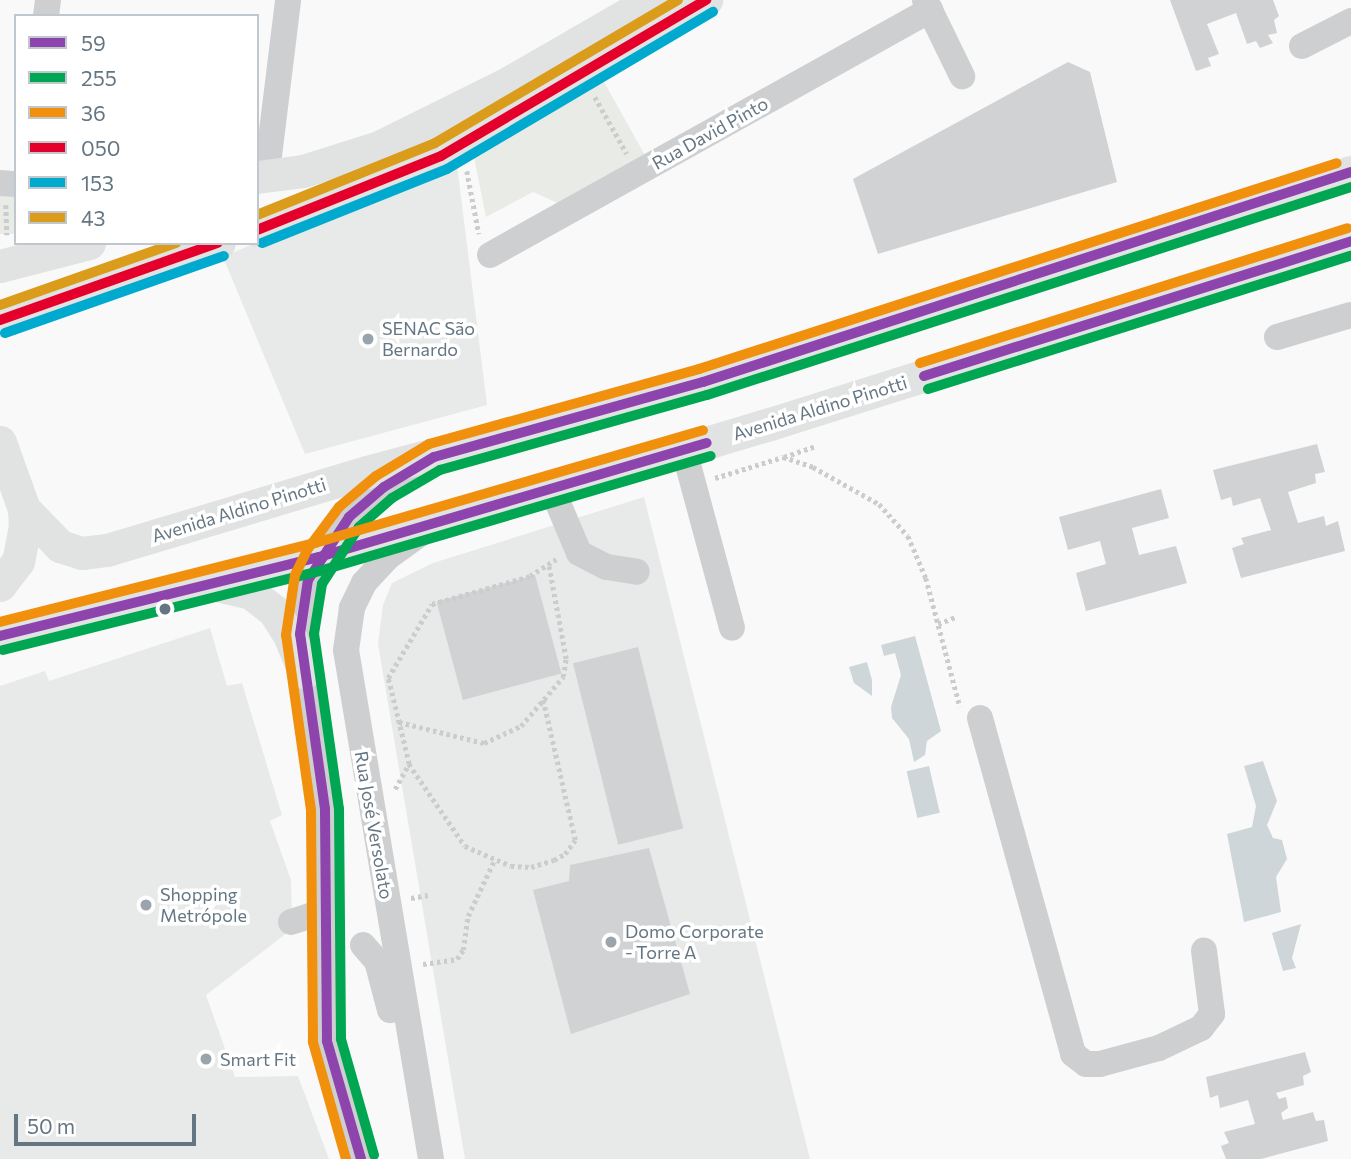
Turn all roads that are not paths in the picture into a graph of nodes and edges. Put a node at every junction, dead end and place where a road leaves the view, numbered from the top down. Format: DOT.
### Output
graph roads {
  1 [pos="288,0"];
  2 [pos="652,0"];
  3 [pos="706,0"];
  4 [pos="927,5"];
  5 [pos="1351,21"];
  6 [pos="1302,46"];
  7 [pos="962,76"];
  8 [pos="1351,172"];
  9 [pos="264,178"];
  10 [pos="259,229"];
  11 [pos="1351,241"];
  12 [pos="81,245"];
  13 [pos="213,245"];
  14 [pos="491,256"];
  15 [pos="4,265"];
  16 [pos="1351,315"];
  17 [pos="0,320"];
  18 [pos="1277,337"];
  19 [pos="0,442"];
  20 [pos="684,450"];
  21 [pos="434,457"];
  22 [pos="552,489"];
  23 [pos="13,491"];
  24 [pos="433,525"];
  25 [pos="318,557"];
  26 [pos="637,572"];
  27 [pos="209,584"];
  28 [pos="0,585"];
  29 [pos="732,628"];
  30 [pos="0,636"];
  31 [pos="304,673"];
  32 [pos="980,718"];
  33 [pos="325,911"];
  34 [pos="291,922"];
  35 [pos="394,938"];
  36 [pos="363,945"];
  37 [pos="1204,951"];
  38 [pos="324,953"];
  39 [pos="418,1085"];
  40 [pos="347,1114"];
  41 [pos="361,1159"];
  42 [pos="375,1159"];
  43 [pos="431,1159"];
  1 -- 9 [label="street"];
  2 -- 9 [label="main road"];
  3 -- 10 [label="main road"];
  4 -- 7 [label="street"];
  4 -- 14 [label="street, Rua David Pinto"];
  5 -- 6 [label="street"];
  8 -- 21 [label="main road, Avenida Aldino Pinotti"];
  11 -- 20 [label="main road, Avenida Aldino Pinotti"];
  12 -- 15 [label="main road"];
  13 -- 17 [label="main road"];
  16 -- 18 [label="street"];
  19 -- 23 [label="main road"];
  20 -- 22 [label="main road, Avenida Aldino Pinotti"];
  20 -- 29 [label="street"];
  21 -- 23 [label="main road, Avenida Aldino Pinotti"];
  21 -- 25 [label="street"];
  22 -- 24 [label="main road, Avenida Aldino Pinotti"];
  22 -- 26 [label="street"];
  23 -- 28 [label="main road"];
  24 -- 25 [label="main road, Avenida Aldino Pinotti"];
  24 -- 35 [label="street, Rua José Versolato"];
  25 -- 27 [label="main road, Avenida Aldino Pinotti"];
  25 -- 31 [label="street"];
  27 -- 30 [label="main road, Avenida Aldino Pinotti"];
  27 -- 31 [label="main road"];
  31 -- 33 [label="street"];
  32 -- 37 [label="street"];
  33 -- 34 [label="street"];
  33 -- 38 [label="street"];
  35 -- 36 [label="street"];
  35 -- 39 [label="street, Rua José Versolato"];
  36 -- 38 [label="street"];
  36 -- 39 [label="street"];
  38 -- 40 [label="street"];
  39 -- 43 [label="street, Rua José Versolato"];
  40 -- 41 [label="street"];
  40 -- 42 [label="street"];
}
